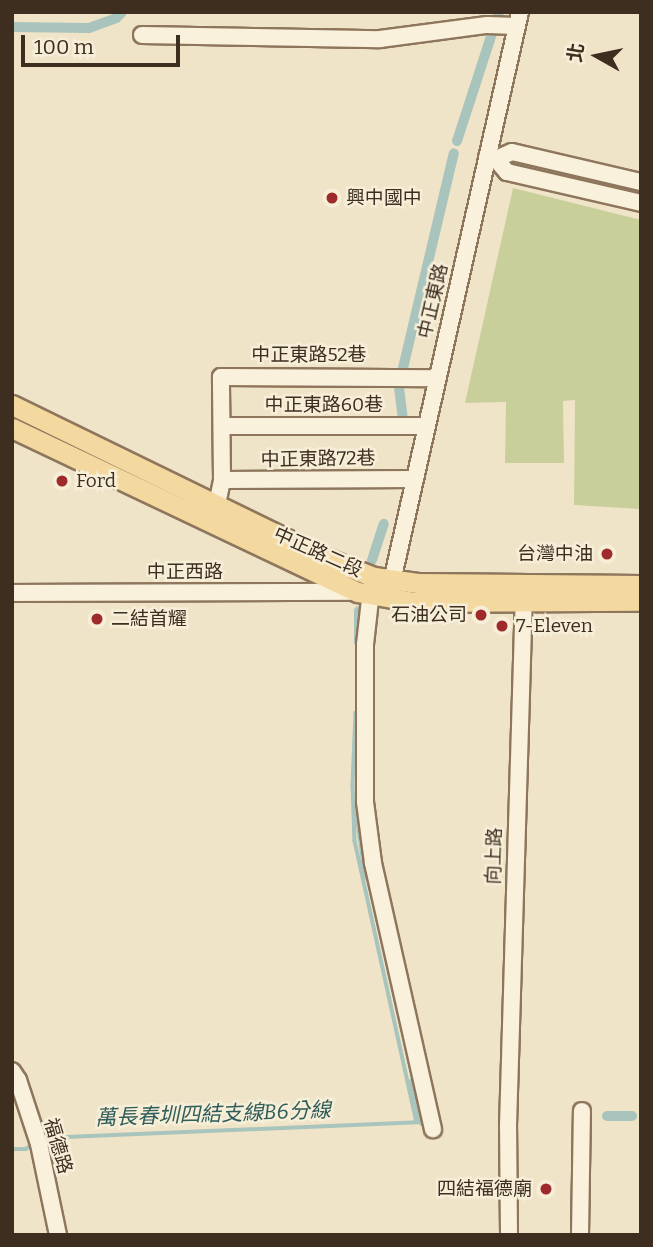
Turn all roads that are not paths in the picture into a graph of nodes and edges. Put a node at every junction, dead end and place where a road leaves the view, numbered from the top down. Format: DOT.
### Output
graph roads {
  1 [pos="519,19"];
  2 [pos="142,35"];
  3 [pos="491,158"];
  4 [pos="641,182"];
  5 [pos="641,203"];
  6 [pos="437,378"];
  7 [pos="17,407"];
  8 [pos="222,426"];
  9 [pos="426,426"];
  10 [pos="17,430"];
  11 [pos="414,479"];
  12 [pos="222,481"];
  13 [pos="218,504"];
  14 [pos="641,585"];
  15 [pos="376,589"];
  16 [pos="12,593"];
  17 [pos="524,594"];
  18 [pos="641,601"];
  19 [pos="12,1071"];
  20 [pos="582,1111"];
  21 [pos="433,1129"];
  22 [pos="58,1235"];
  23 [pos="509,1235"];
  24 [pos="580,1235"];
  1 -- 2 [label="street"];
  1 -- 3 [label="street, 中正東路"];
  3 -- 4 [label="street"];
  3 -- 5 [label="street"];
  3 -- 6 [label="street, 中正東路"];
  6 -- 8 [label="street, 中正東路52巷"];
  6 -- 9 [label="street, 中正東路"];
  7 -- 13 [label="main road, 中正路二段"];
  8 -- 9 [label="street, 中正東路60巷"];
  8 -- 12 [label="street"];
  9 -- 11 [label="street, 中正東路"];
  10 -- 15 [label="main road, 中正路二段"];
  11 -- 12 [label="street, 中正東路72巷"];
  11 -- 15 [label="street, 中正東路"];
  12 -- 13 [label="street"];
  13 -- 15 [label="main road, 中正路二段"];
  14 -- 17 [label="main road, 中正路二段"];
  15 -- 16 [label="street, 中正西路"];
  15 -- 17 [label="main road, 中正路二段"];
  15 -- 21 [label="street, 中正東路"];
  17 -- 18 [label="main road, 中正路二段"];
  17 -- 23 [label="street, 向上路"];
  19 -- 22 [label="street, 福德路"];
  20 -- 24 [label="street"];
}
